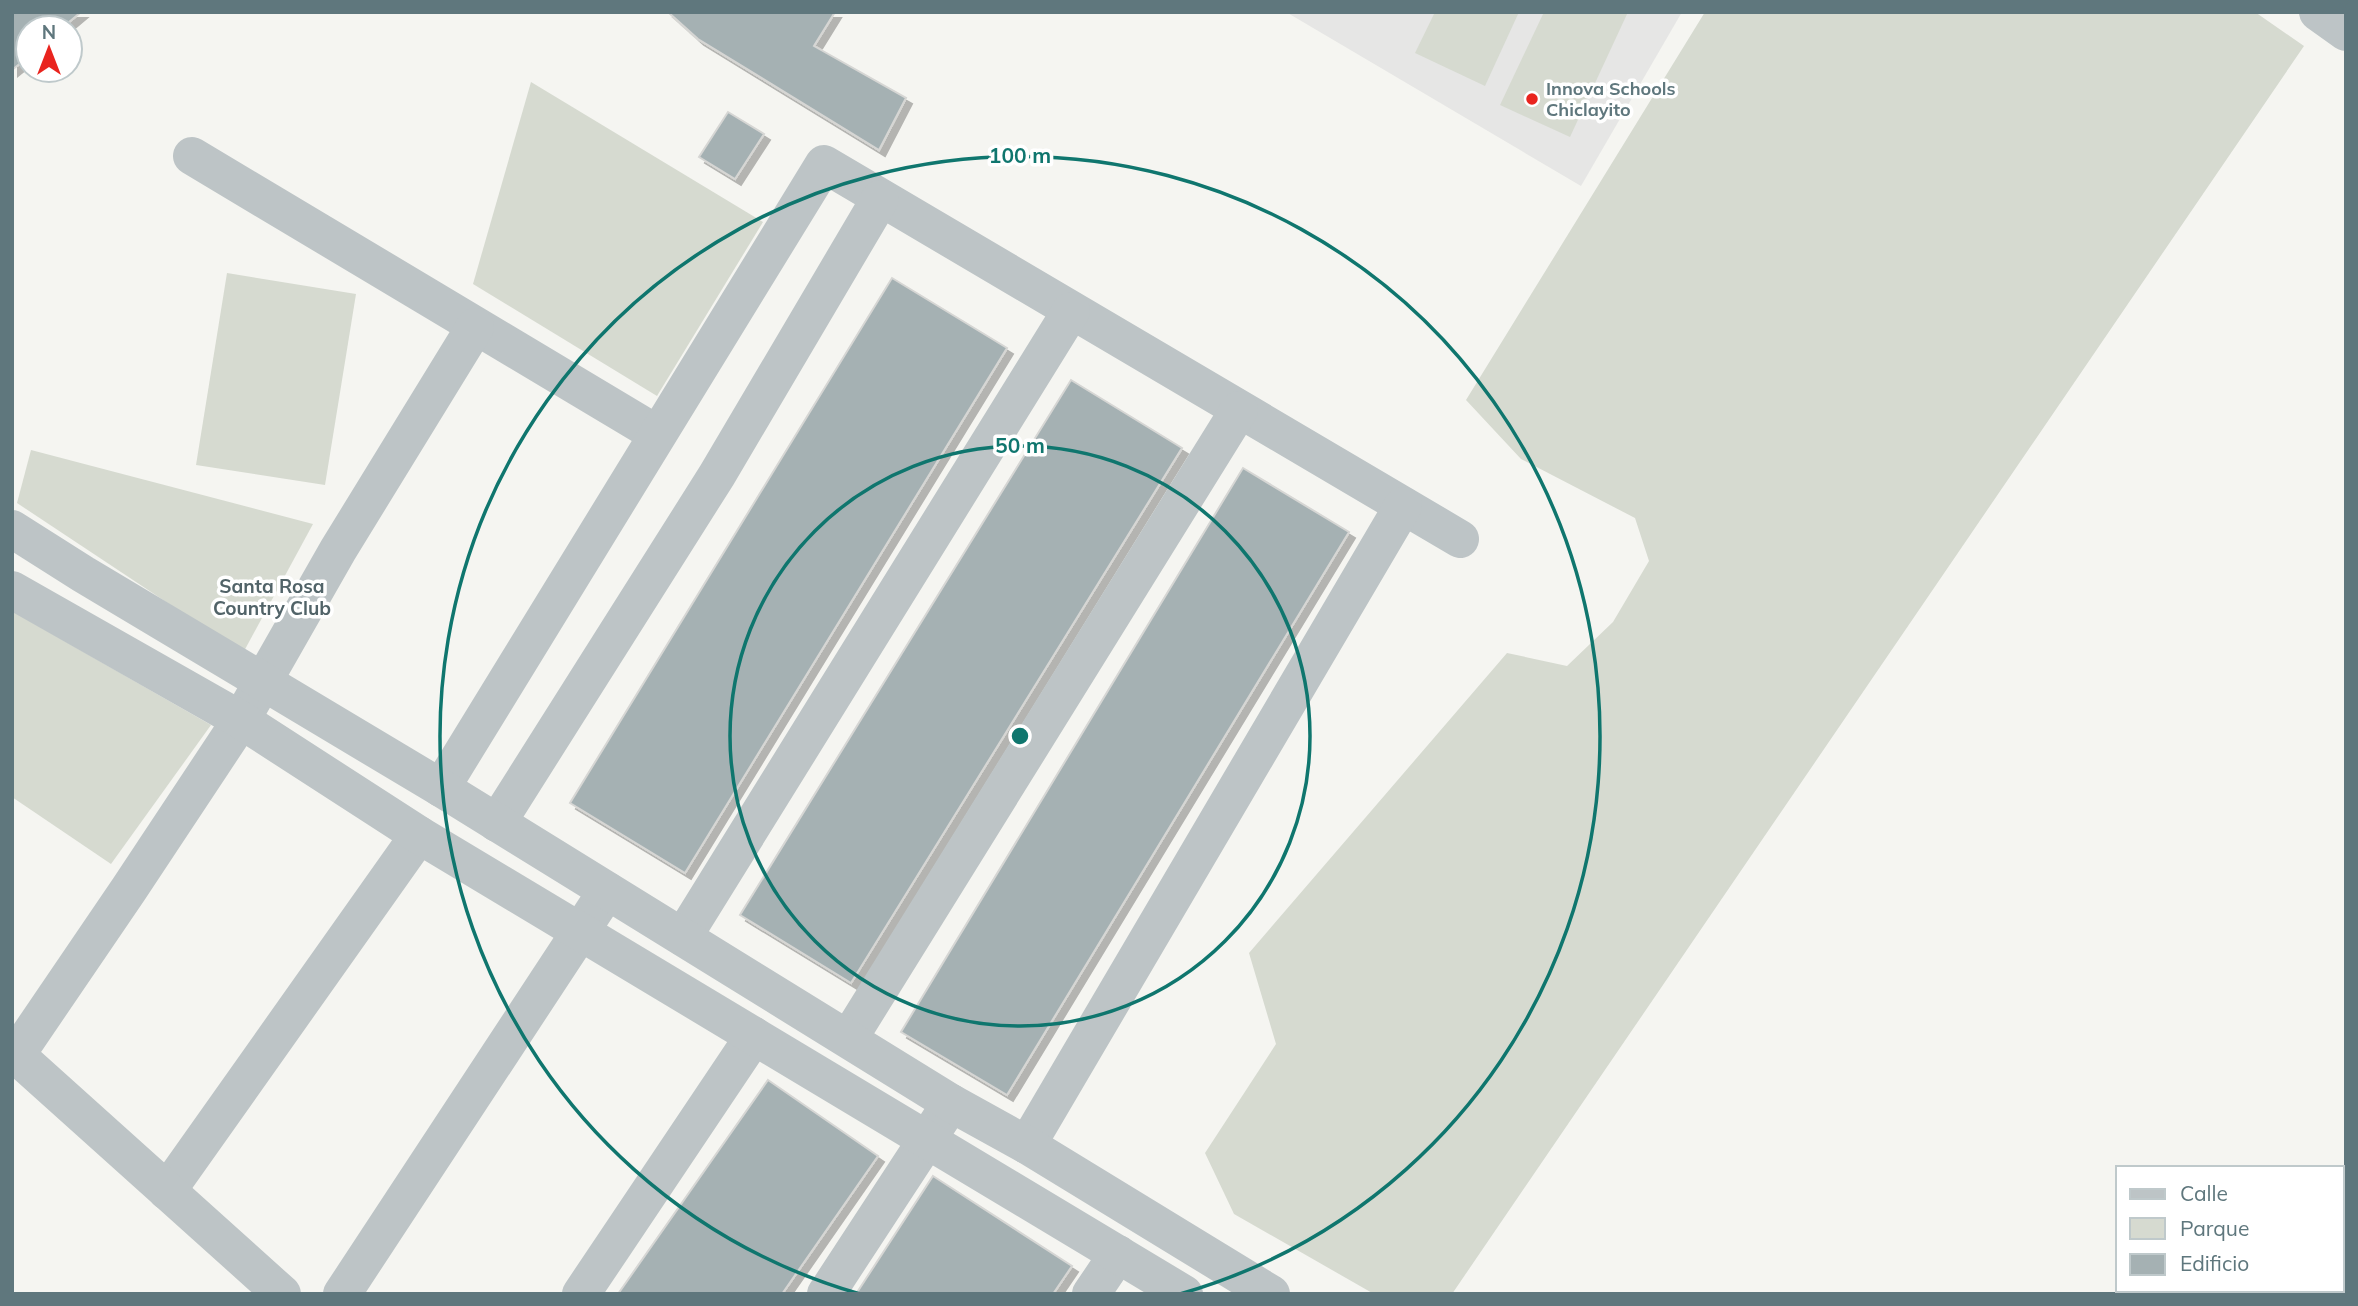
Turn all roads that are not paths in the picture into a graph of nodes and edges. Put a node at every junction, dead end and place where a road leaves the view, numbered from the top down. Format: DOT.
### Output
graph roads {
  1 [pos="2318,12"];
  2 [pos="2346,32"];
  3 [pos="192,156"];
  4 [pos="880,199"];
  5 [pos="1071,311"];
  6 [pos="475,327"];
  7 [pos="1239,410"];
  8 [pos="657,434"];
  9 [pos="1402,506"];
  10 [pos="24,536"];
  11 [pos="1460,539"];
  12 [pos="12,587"];
  13 [pos="262,681"];
  14 [pos="241,720"];
  15 [pos="441,788"];
  16 [pos="497,823"];
  17 [pos="419,835"];
  18 [pos="607,891"];
  19 [pos="581,932"];
  20 [pos="683,937"];
  21 [pos="754,1035"];
  22 [pos="849,1038"];
  23 [pos="951,1104"];
  24 [pos="929,1141"];
  25 [pos="1027,1145"];
  26 [pos="167,1191"];
  27 [pos="1118,1254"];
  28 [pos="282,1294"];
  29 [pos="342,1294"];
  30 [pos="581,1294"];
  31 [pos="826,1294"];
  32 [pos="1091,1294"];
  33 [pos="1184,1294"];
  34 [pos="1271,1294"];
  1 -- 2 [label="street"];
  3 -- 6 [label="street"];
  4 -- 5 [label="street"];
  4 -- 8 [label="street"];
  4 -- 16 [label="street"];
  5 -- 7 [label="street"];
  5 -- 20 [label="street"];
  6 -- 8 [label="street"];
  6 -- 13 [label="street"];
  7 -- 9 [label="street"];
  7 -- 22 [label="street"];
  8 -- 15 [label="street"];
  9 -- 11 [label="street"];
  9 -- 25 [label="street"];
  10 -- 12 [label="street"];
  10 -- 13 [label="street"];
  12 -- 14 [label="street"];
  13 -- 14 [label="street"];
  13 -- 15 [label="street"];
  14 -- 17 [label="street"];
  14 -- 26 [label="street"];
  15 -- 16 [label="street"];
  16 -- 18 [label="street"];
  17 -- 19 [label="street"];
  17 -- 26 [label="street"];
  18 -- 19 [label="street"];
  18 -- 20 [label="street"];
  19 -- 21 [label="street"];
  19 -- 29 [label="street"];
  20 -- 22 [label="street"];
  21 -- 24 [label="street"];
  21 -- 30 [label="street"];
  22 -- 23 [label="street"];
  23 -- 24 [label="street"];
  23 -- 25 [label="street"];
  24 -- 27 [label="street"];
  24 -- 31 [label="street"];
  25 -- 34 [label="street"];
  26 -- 28 [label="street"];
  27 -- 32 [label="street"];
  27 -- 33 [label="street"];
}
